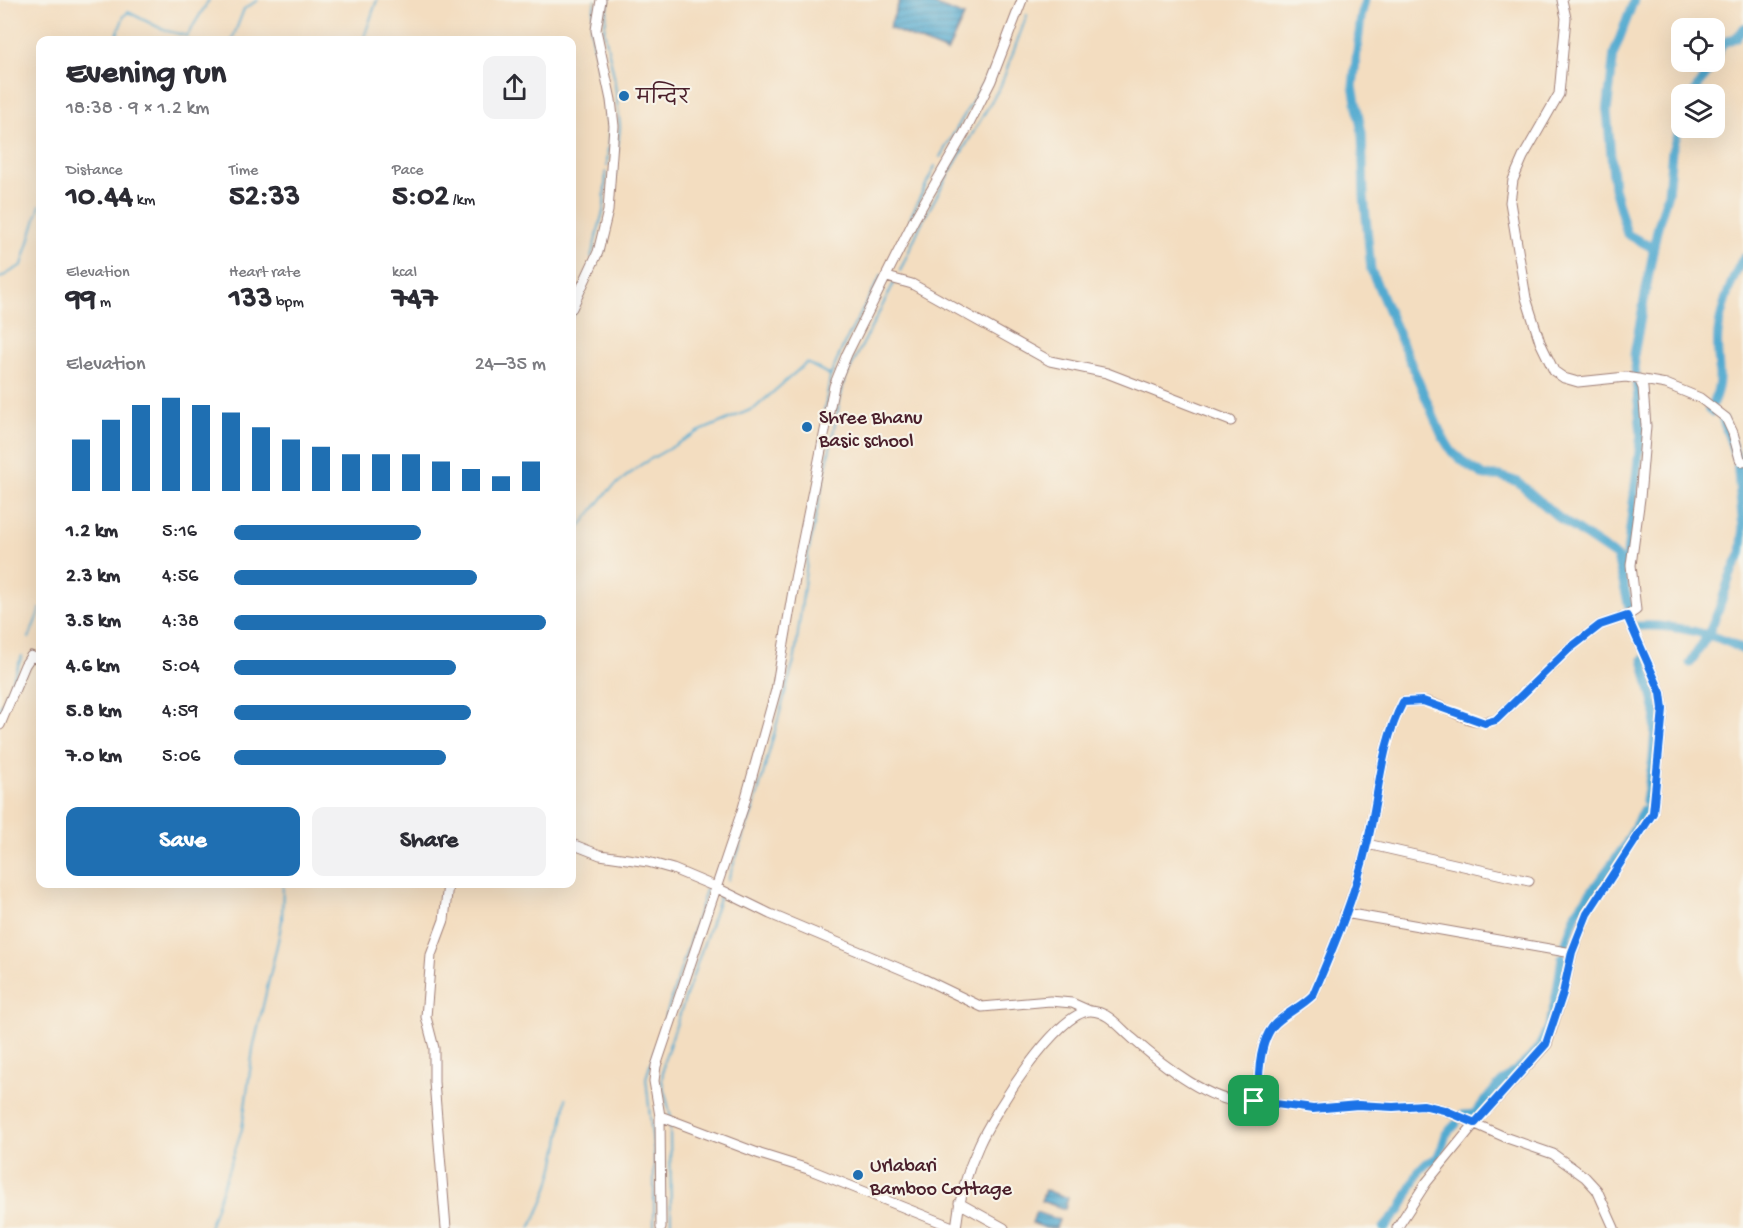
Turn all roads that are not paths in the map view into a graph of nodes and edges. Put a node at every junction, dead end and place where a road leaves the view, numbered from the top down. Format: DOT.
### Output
graph roads {
  1 [pos="601,0"];
  2 [pos="1022,0"];
  3 [pos="1562,0"];
  4 [pos="887,277"];
  5 [pos="576,299"];
  6 [pos="1641,384"];
  7 [pos="1231,421"];
  8 [pos="1743,462"];
  9 [pos="1627,616"];
  10 [pos="36,659"];
  11 [pos="0,725"];
  12 [pos="1367,844"];
  13 [pos="576,846"];
  14 [pos="1529,881"];
  15 [pos="448,888"];
  16 [pos="717,888"];
  17 [pos="1346,913"];
  18 [pos="1572,952"];
  19 [pos="1090,1011"];
  20 [pos="1254,1101"];
  21 [pos="660,1116"];
  22 [pos="1475,1123"];
  23 [pos="958,1203"];
  24 [pos="446,1228"];
  25 [pos="661,1228"];
  26 [pos="956,1228"];
  27 [pos="1004,1228"];
  28 [pos="1397,1228"];
  29 [pos="1614,1228"];
  1 -- 5 [label="street"];
  2 -- 4 [label="street"];
  3 -- 6 [label="street"];
  4 -- 7 [label="street"];
  4 -- 16 [label="street"];
  6 -- 8 [label="street"];
  6 -- 9 [label="street"];
  9 -- 12 [label="street"];
  9 -- 18 [label="street"];
  10 -- 11 [label="street"];
  12 -- 14 [label="street"];
  12 -- 17 [label="street"];
  13 -- 16 [label="street"];
  15 -- 24 [label="street"];
  16 -- 19 [label="street"];
  16 -- 21 [label="street"];
  17 -- 18 [label="street"];
  17 -- 20 [label="street"];
  18 -- 22 [label="street"];
  19 -- 20 [label="street"];
  19 -- 23 [label="street"];
  20 -- 22 [label="street"];
  21 -- 25 [label="street"];
  21 -- 26 [label="street"];
  22 -- 28 [label="street"];
  22 -- 29 [label="street"];
  23 -- 26 [label="street"];
  23 -- 27 [label="street"];
}
